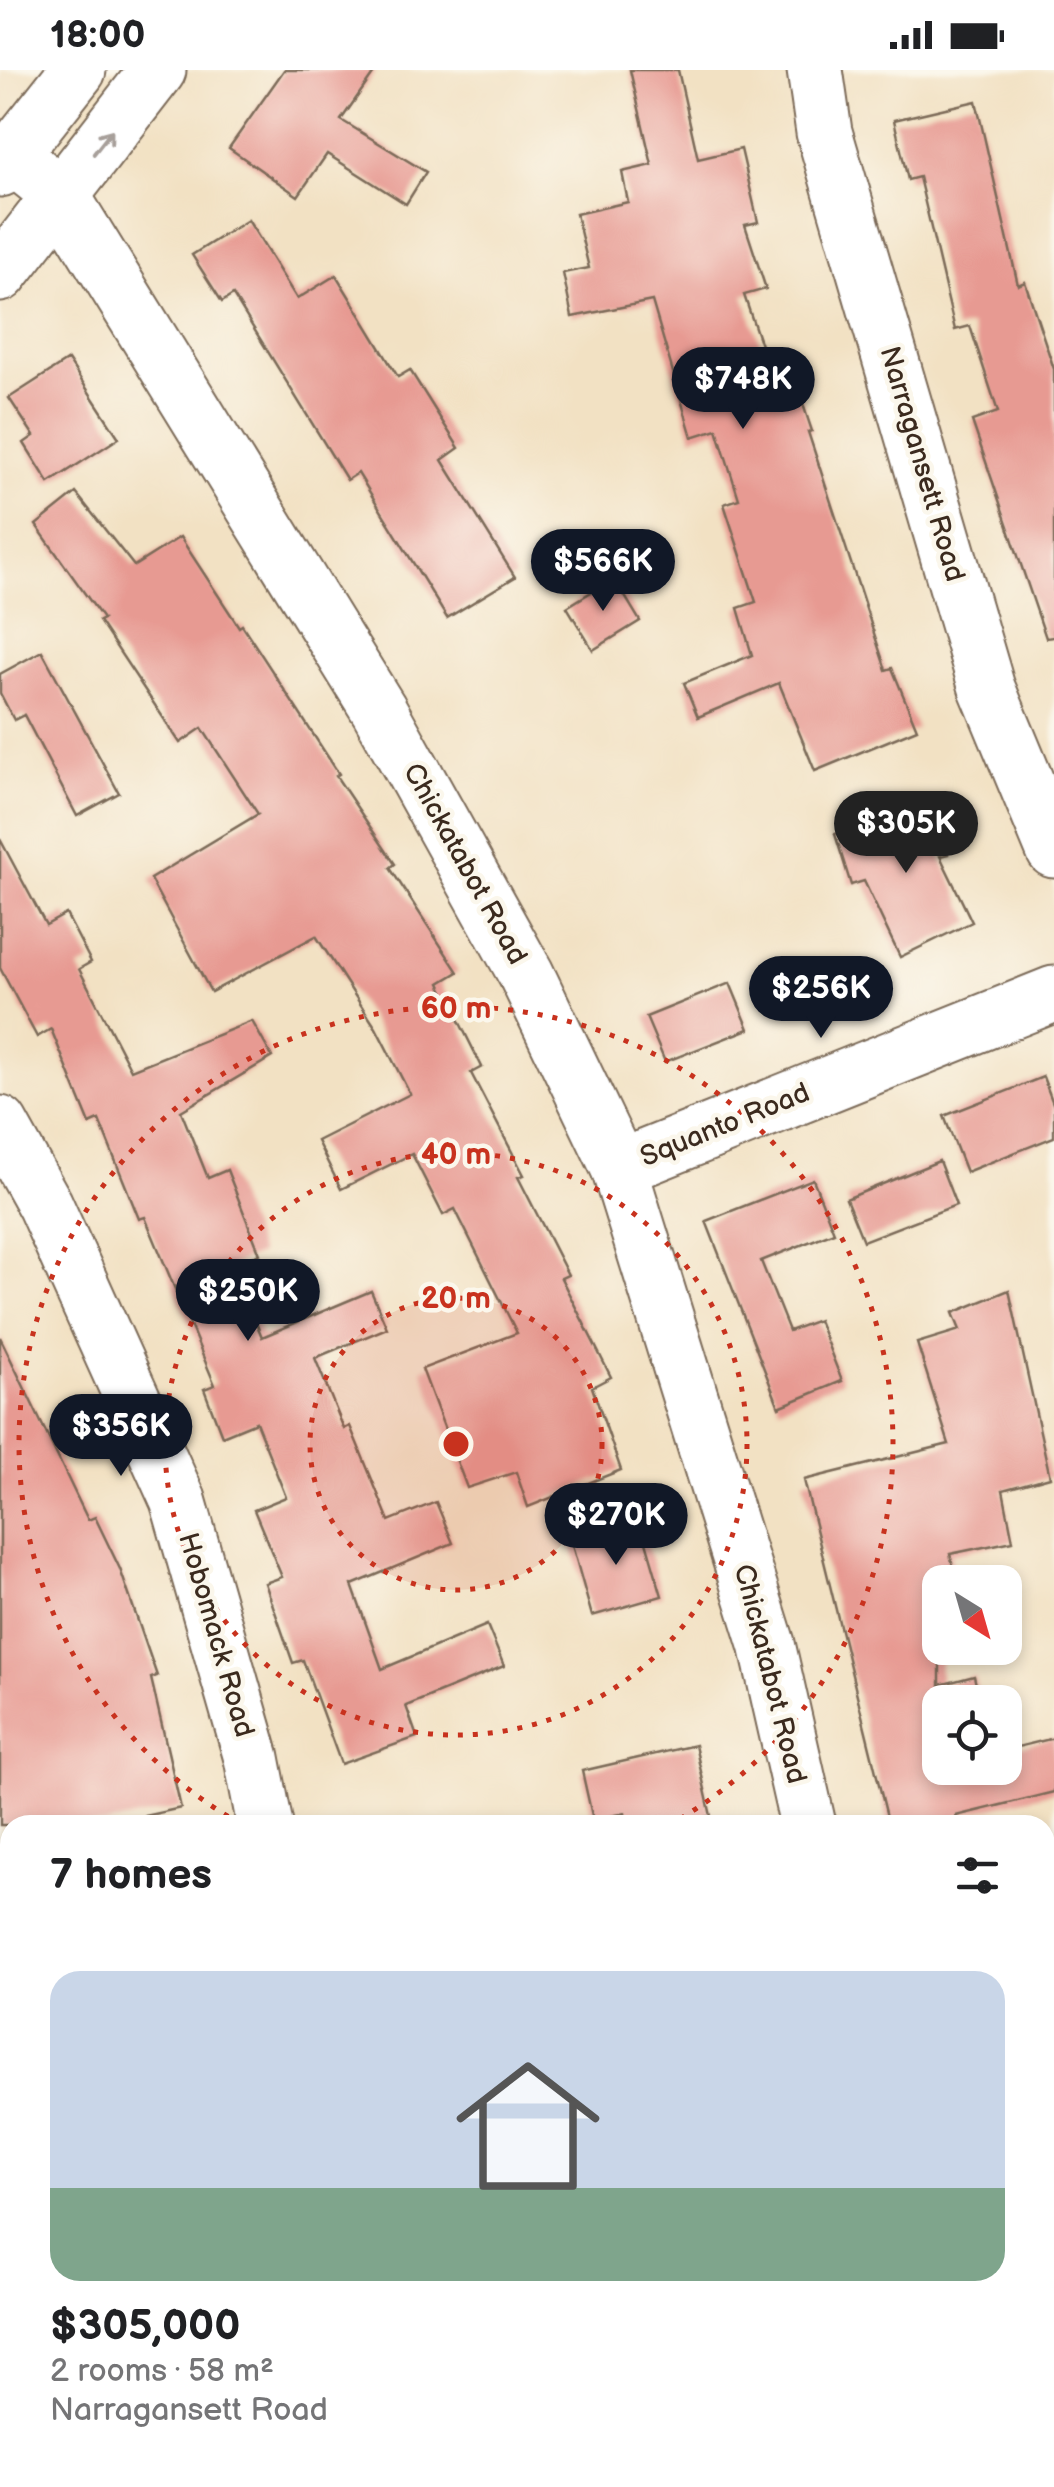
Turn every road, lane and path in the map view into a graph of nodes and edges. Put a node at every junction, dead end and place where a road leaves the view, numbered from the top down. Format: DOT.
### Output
graph roads {
  1 [pos="78,70"];
  2 [pos="158,70"];
  3 [pos="815,70"];
  4 [pos="6,162"];
  5 [pos="62,195"];
  6 [pos="0,274"];
  7 [pos="1054,850"];
  8 [pos="1054,994"];
  9 [pos="0,1124"];
  10 [pos="619,1168"];
  11 [pos="263,1815"];
  12 [pos="806,1815"];
  1 -- 4 [label="street"];
  5 -- 2 [label="street, one-way"];
  3 -- 7 [label="street, Narragansett Road"];
  4 -- 5 [label="street, Chickatabot Road"];
  5 -- 6 [label="street"];
  5 -- 10 [label="street, Chickatabot Road"];
  8 -- 10 [label="street, Squanto Road"];
  9 -- 11 [label="street, Hobomack Road"];
  10 -- 12 [label="street, Chickatabot Road"];
}
